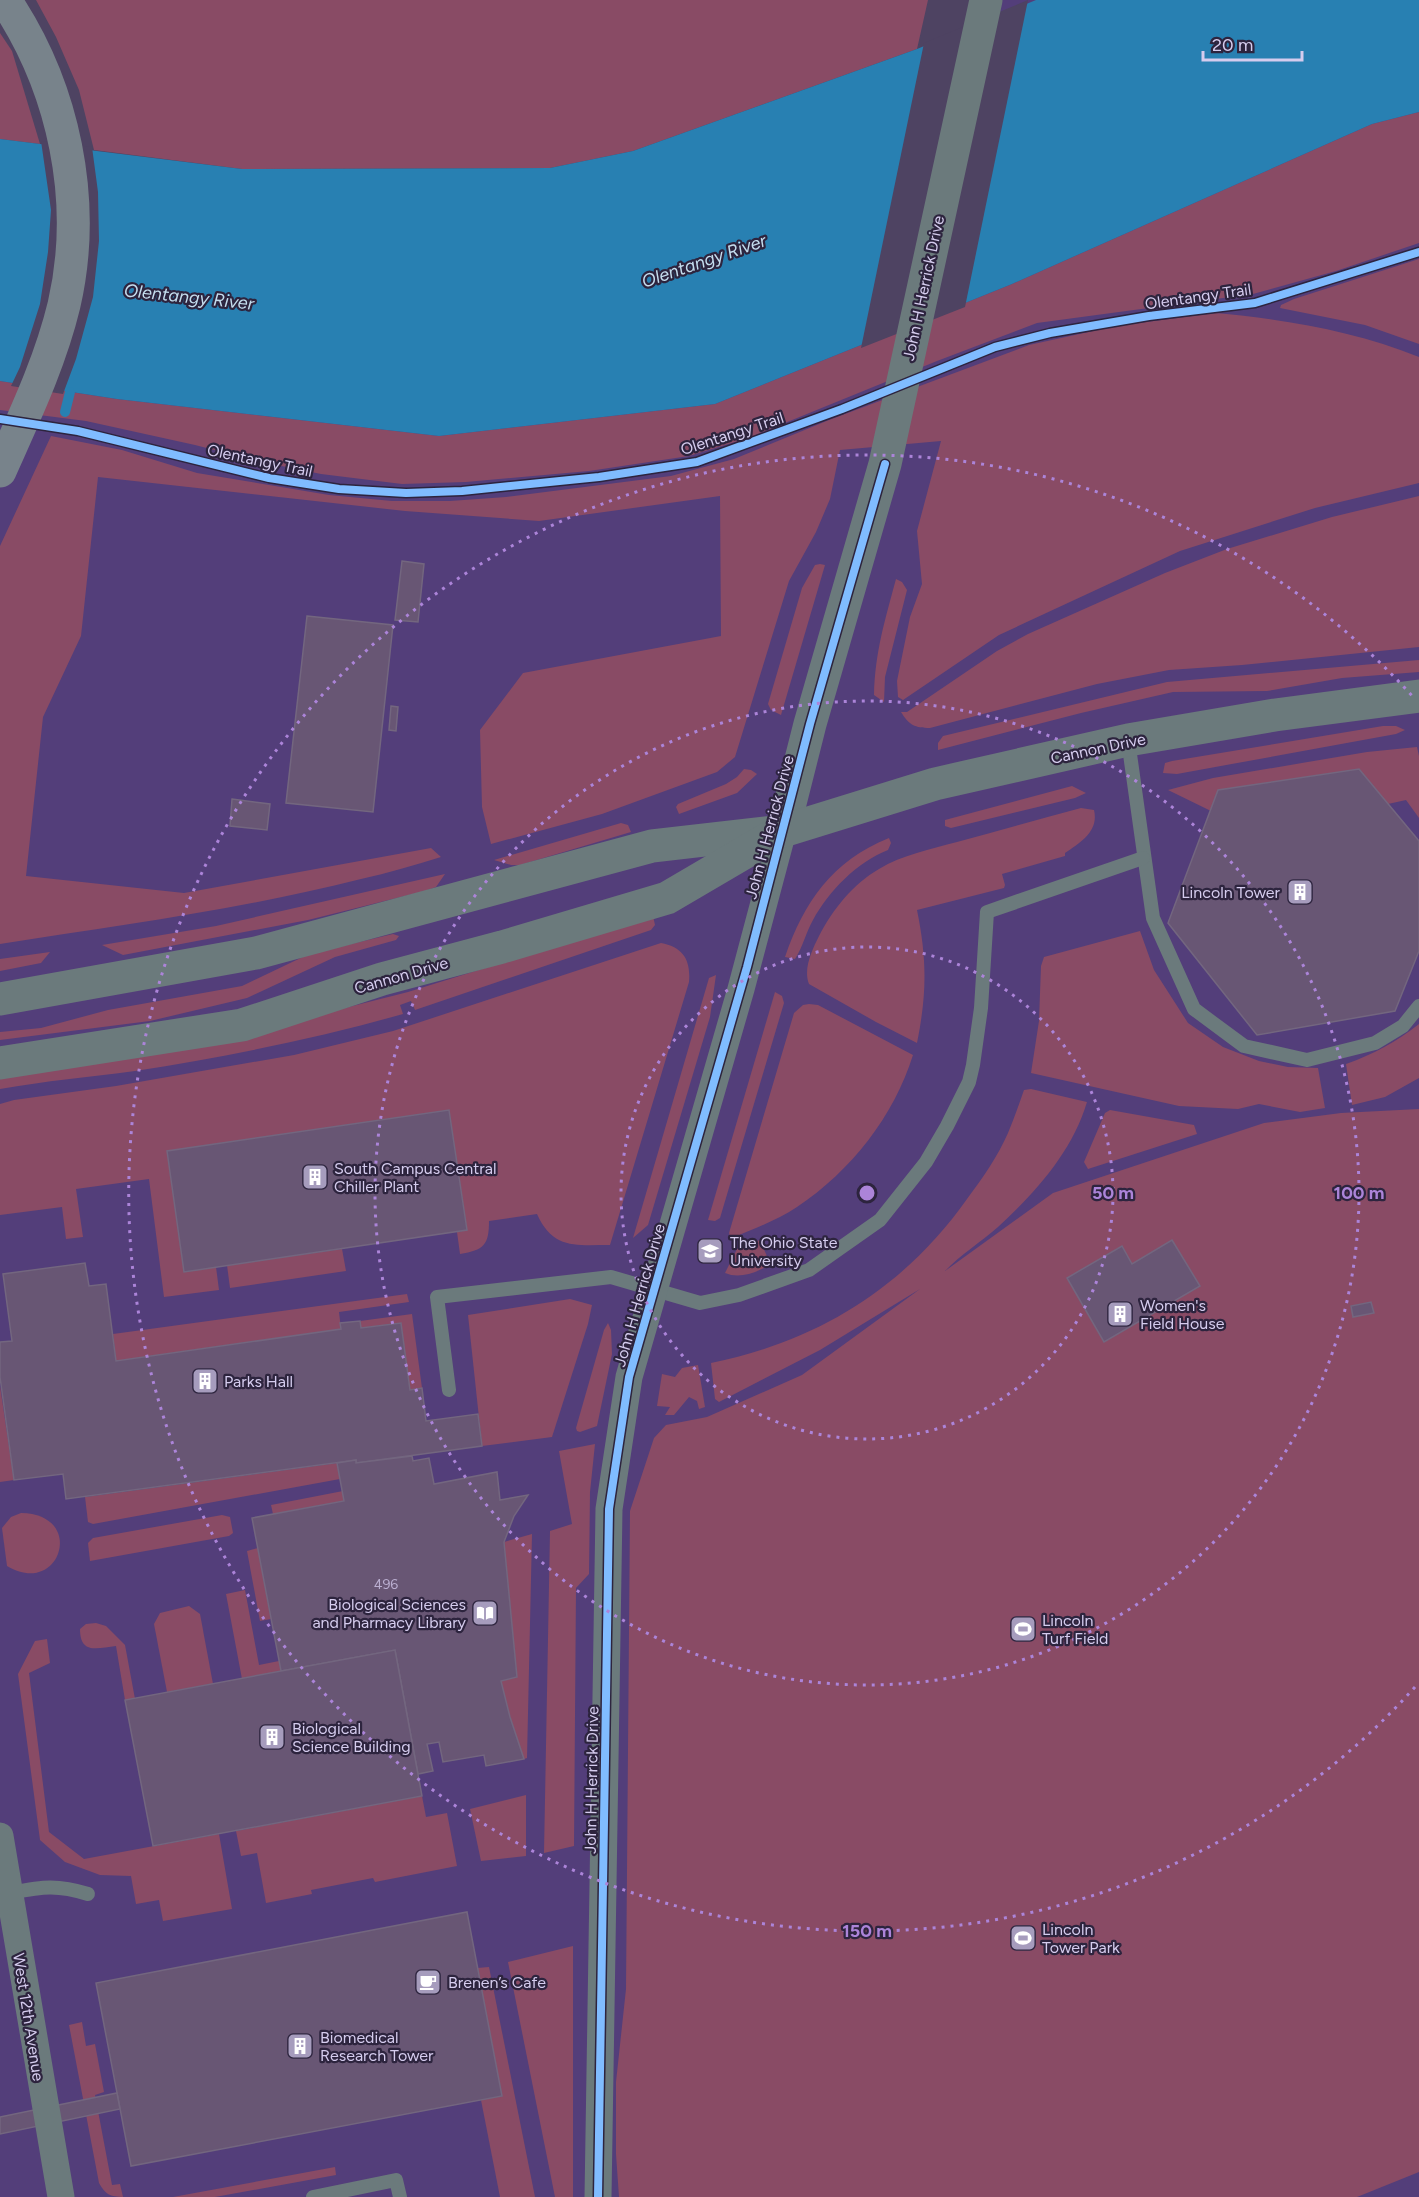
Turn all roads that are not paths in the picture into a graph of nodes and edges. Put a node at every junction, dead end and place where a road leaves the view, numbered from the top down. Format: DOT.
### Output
graph roads {
  1 [pos="5,0"];
  2 [pos="986,0"];
  3 [pos="0,471"];
  4 [pos="1419,696"];
  5 [pos="1128,740"];
  6 [pos="783,831"];
  7 [pos="1143,858"];
  8 [pos="0,999"];
  9 [pos="1419,1006"];
  10 [pos="0,1063"];
  11 [pos="654,1291"];
  12 [pos="449,1390"];
  13 [pos="0,1836"];
  14 [pos="9,1893"];
  15 [pos="88,1894"];
  16 [pos="60,2197"];
  17 [pos="313,2197"];
  18 [pos="400,2197"];
  19 [pos="598,2197"];
  1 -- 3 [label="highway"];
  2 -- 6 [label="street, John H Herrick Drive"];
  4 -- 5 [label="street, Cannon Drive"];
  5 -- 6 [label="street, Cannon Drive"];
  5 -- 7 [label="lane"];
  6 -- 8 [label="street, Cannon Drive"];
  6 -- 10 [label="street, Cannon Drive"];
  6 -- 11 [label="street, John H Herrick Drive"];
  7 -- 9 [label="lane"];
  7 -- 11 [label="lane"];
  11 -- 12 [label="lane"];
  11 -- 19 [label="street, John H Herrick Drive"];
  13 -- 14 [label="street, West 12th Avenue"];
  14 -- 15 [label="lane"];
  14 -- 16 [label="street, West 12th Avenue"];
  17 -- 18 [label="lane"];
}
